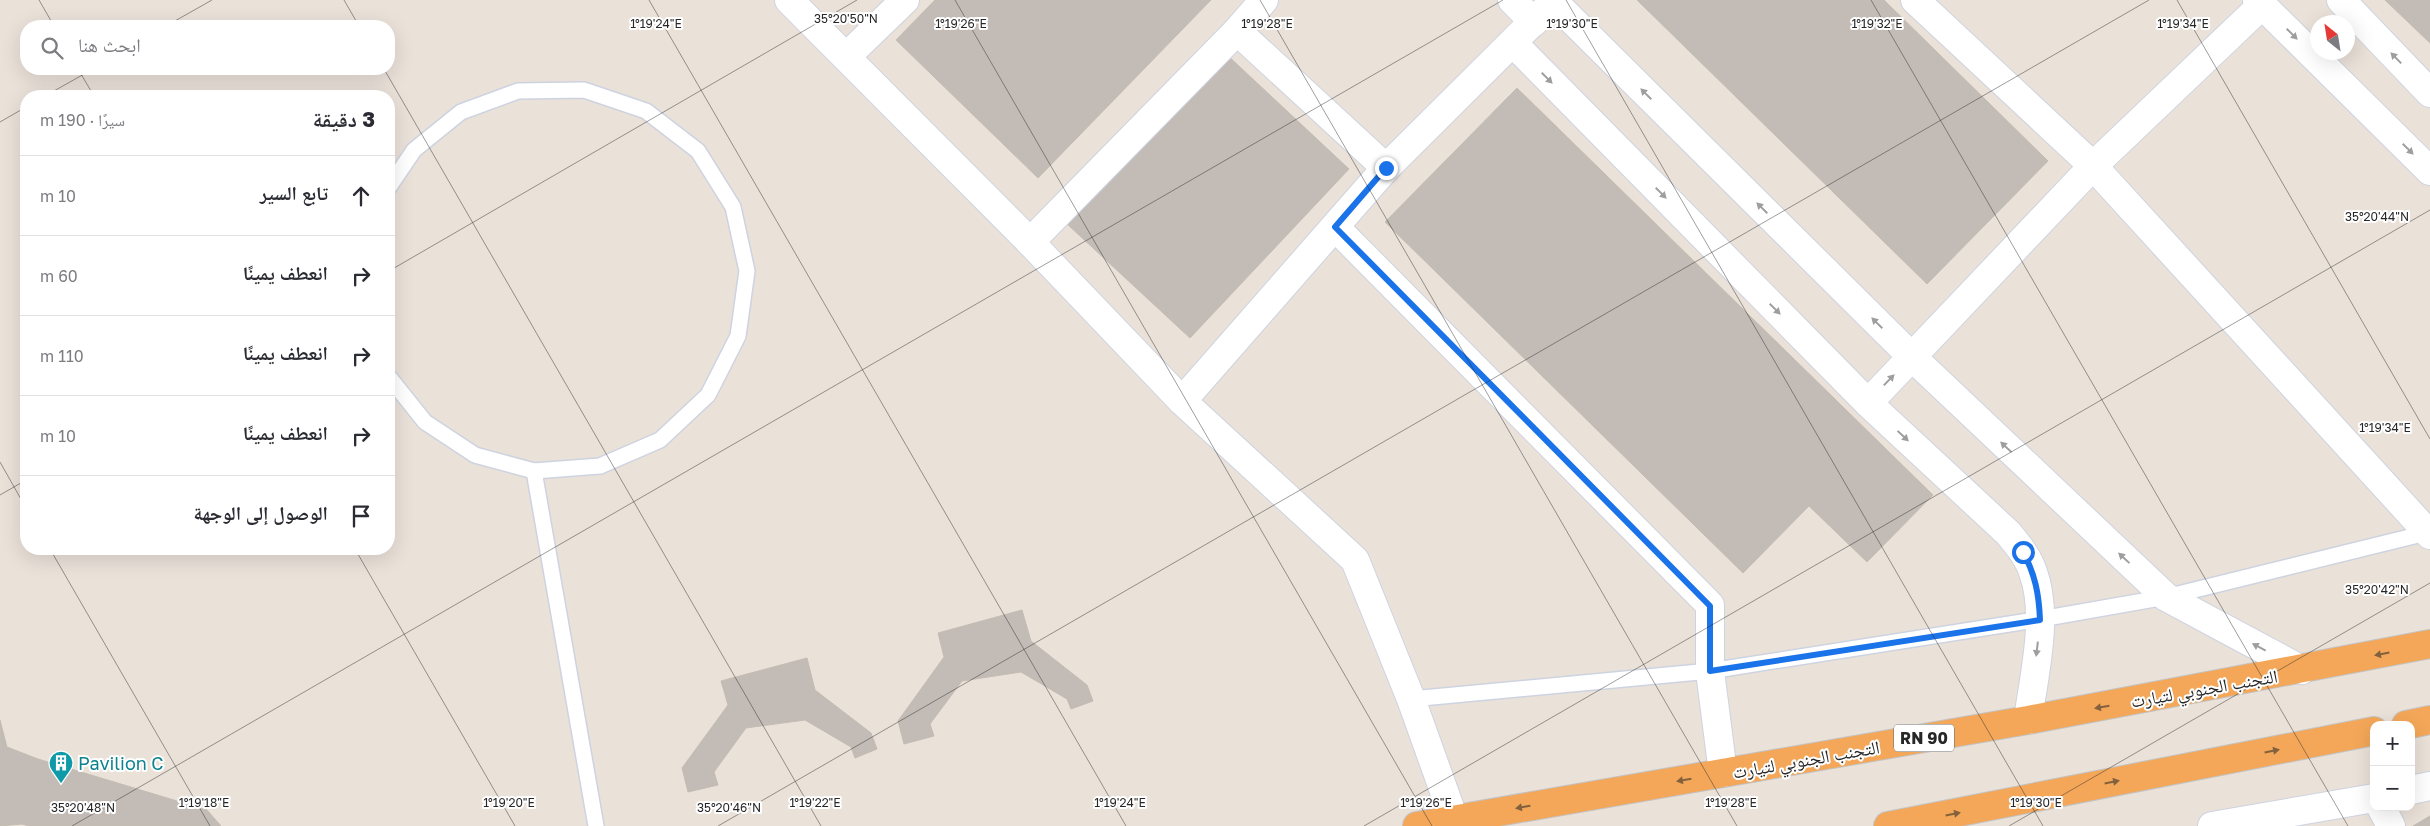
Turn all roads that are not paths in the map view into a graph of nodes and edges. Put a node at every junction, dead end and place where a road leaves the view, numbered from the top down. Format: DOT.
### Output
graph roads {
  1 [pos="789,0"];
  2 [pos="905,0"];
  3 [pos="1264,0"];
  4 [pos="1512,0"];
  5 [pos="1915,0"];
  6 [pos="2341,0"];
  7 [pos="1554,1"];
  8 [pos="2260,2"];
  9 [pos="1534,22"];
  10 [pos="1236,32"];
  11 [pos="1513,43"];
  12 [pos="847,56"];
  13 [pos="2430,93"];
  14 [pos="2093,166"];
  15 [pos="1386,168"];
  16 [pos="2430,171"];
  17 [pos="395,178"];
  18 [pos="1335,227"];
  19 [pos="1030,242"];
  20 [pos="1912,357"];
  21 [pos="395,384"];
  22 [pos="1182,401"];
  23 [pos="1868,403"];
  24 [pos="534,471"];
  25 [pos="2429,534"];
  26 [pos="2166,598"];
  27 [pos="2040,620"];
  28 [pos="2430,644"];
  29 [pos="2302,670"];
  30 [pos="1710,671"];
  31 [pos="1411,699"];
  32 [pos="2028,720"];
  33 [pos="2430,720"];
  34 [pos="2415,723"];
  35 [pos="2370,732"];
  36 [pos="1724,773"];
  37 [pos="2430,786"];
  38 [pos="2415,789"];
  39 [pos="2370,799"];
  40 [pos="2383,811"];
  41 [pos="1454,819"];
  42 [pos="596,826"];
  43 [pos="1417,826"];
  44 [pos="1888,826"];
  45 [pos="2212,826"];
  46 [pos="2391,826"];
  1 -- 12 [label="street"];
  2 -- 12 [label="street"];
  3 -- 10 [label="street"];
  4 -- 9 [label="street"];
  5 -- 14 [label="street"];
  13 -- 6 [label="street, one-way"];
  7 -- 9 [label="street"];
  20 -- 7 [label="street, one-way"];
  8 -- 14 [label="street"];
  8 -- 16 [label="street, one-way"];
  9 -- 11 [label="street"];
  10 -- 15 [label="street"];
  10 -- 19 [label="street"];
  11 -- 15 [label="street"];
  11 -- 23 [label="street, one-way"];
  12 -- 19 [label="street"];
  14 -- 20 [label="street"];
  14 -- 25 [label="street"];
  15 -- 18 [label="street"];
  17 -- 24 [label="lane"];
  18 -- 22 [label="street"];
  18 -- 30 [label="street"];
  19 -- 22 [label="street"];
  23 -- 20 [label="street, one-way"];
  26 -- 20 [label="street, one-way"];
  21 -- 24 [label="lane"];
  22 -- 31 [label="street"];
  23 -- 27 [label="street, one-way"];
  24 -- 42 [label="lane"];
  25 -- 26 [label="lane"];
  26 -- 27 [label="lane"];
  29 -- 26 [label="street, one-way"];
  27 -- 30 [label="lane"];
  27 -- 32 [label="street, one-way"];
  28 -- 29 [label="highway, التجنب الجنوبي لتيارت / RN 90, one-way"];
  29 -- 32 [label="highway, التجنب الجنوبي لتيارت / RN 90, one-way"];
  30 -- 31 [label="lane"];
  30 -- 36 [label="street"];
  31 -- 41 [label="street"];
  32 -- 36 [label="highway, التجنب الجنوبي لتيارت / RN 90"];
  33 -- 34 [label="highway"];
  44 -- 35 [label="highway, one-way"];
  36 -- 41 [label="highway, التجنب الجنوبي لتيارت / RN 90, one-way"];
  37 -- 38 [label="street"];
  39 -- 45 [label="street"];
  40 -- 46 [label="street"];
  41 -- 43 [label="highway, التجنب الجنوبي لتيارت / RN 90"];
}
